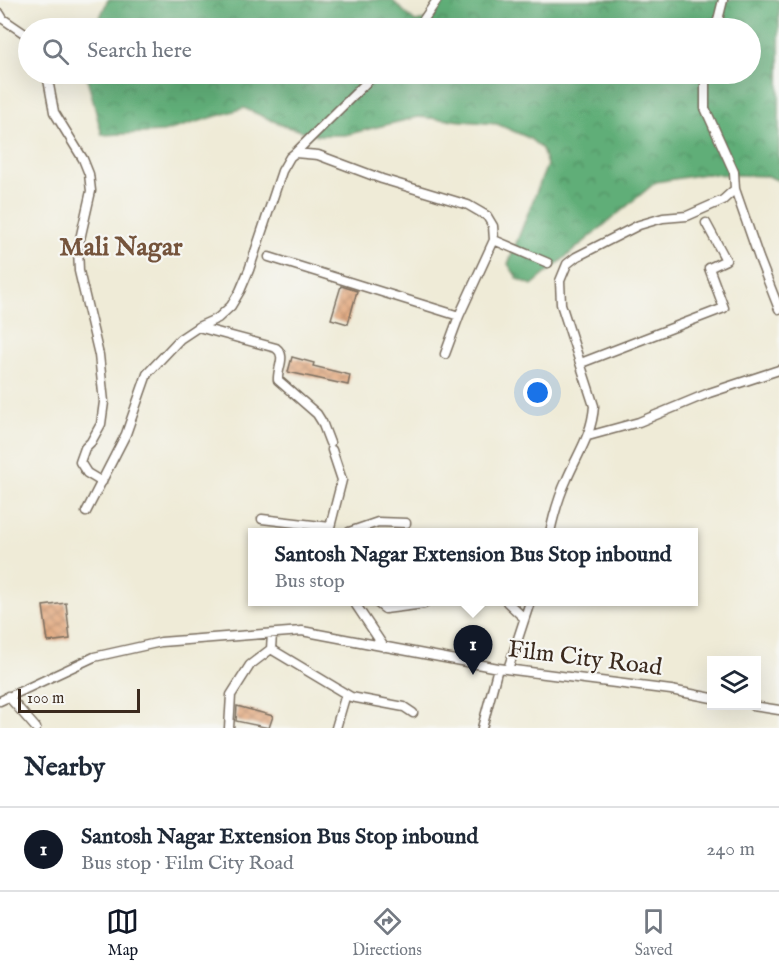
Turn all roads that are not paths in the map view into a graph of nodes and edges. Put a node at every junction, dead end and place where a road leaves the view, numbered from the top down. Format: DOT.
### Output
graph roads {
  1 [pos="437,0"];
  2 [pos="723,0"];
  3 [pos="0,14"];
  4 [pos="426,18"];
  5 [pos="718,18"];
  6 [pos="18,29"];
  7 [pos="49,84"];
  8 [pos="365,84"];
  9 [pos="705,84"];
  10 [pos="295,153"];
  11 [pos="735,189"];
  12 [pos="706,223"];
  13 [pos="494,240"];
  14 [pos="269,257"];
  15 [pos="548,263"];
  16 [pos="779,309"];
  17 [pos="459,316"];
  18 [pos="198,327"];
  19 [pos="445,354"];
  20 [pos="581,363"];
  21 [pos="779,370"];
  22 [pos="588,436"];
  23 [pos="102,482"];
  24 [pos="86,512"];
  25 [pos="262,519"];
  26 [pos="406,523"];
  27 [pos="318,528"];
  28 [pos="330,528"];
  29 [pos="361,528"];
  30 [pos="551,528"];
  31 [pos="357,606"];
  32 [pos="381,606"];
  33 [pos="408,606"];
  34 [pos="511,606"];
  35 [pos="528,606"];
  36 [pos="524,618"];
  37 [pos="272,634"];
  38 [pos="384,647"];
  39 [pos="272,649"];
  40 [pos="498,668"];
  41 [pos="508,669"];
  42 [pos="346,694"];
  43 [pos="707,697"];
  44 [pos="4,698"];
  45 [pos="761,707"];
  46 [pos="779,710"];
  47 [pos="413,713"];
  48 [pos="36,728"];
  49 [pos="229,728"];
  50 [pos="336,728"];
  51 [pos="482,728"];
  1 -- 4 [label="street"];
  2 -- 5 [label="street"];
  3 -- 6 [label="street"];
  7 -- 23 [label="street"];
  8 -- 10 [label="street"];
  9 -- 11 [label="street"];
  10 -- 13 [label="street"];
  10 -- 18 [label="street"];
  11 -- 16 [label="street"];
  11 -- 20 [label="street"];
  12 -- 20 [label="street"];
  13 -- 15 [label="street"];
  13 -- 17 [label="street"];
  14 -- 17 [label="street"];
  17 -- 19 [label="street"];
  18 -- 23 [label="street"];
  18 -- 28 [label="street"];
  20 -- 22 [label="street"];
  21 -- 22 [label="street"];
  22 -- 30 [label="street"];
  23 -- 24 [label="street"];
  25 -- 27 [label="street"];
  26 -- 29 [label="street"];
  31 -- 38 [label="street"];
  32 -- 33 [label="street"];
  34 -- 36 [label="street"];
  35 -- 36 [label="street"];
  36 -- 41 [label="street"];
  37 -- 38 [label="street, Film City Road"];
  37 -- 39 [label="street"];
  37 -- 44 [label="street, Film City Road"];
  38 -- 40 [label="street, Film City Road"];
  39 -- 42 [label="street"];
  39 -- 49 [label="street"];
  40 -- 41 [label="street, Film City Road"];
  40 -- 51 [label="street"];
  41 -- 43 [label="street, Film City Road"];
  42 -- 47 [label="street"];
  42 -- 50 [label="street"];
  44 -- 48 [label="street"];
  45 -- 46 [label="street"];
}
